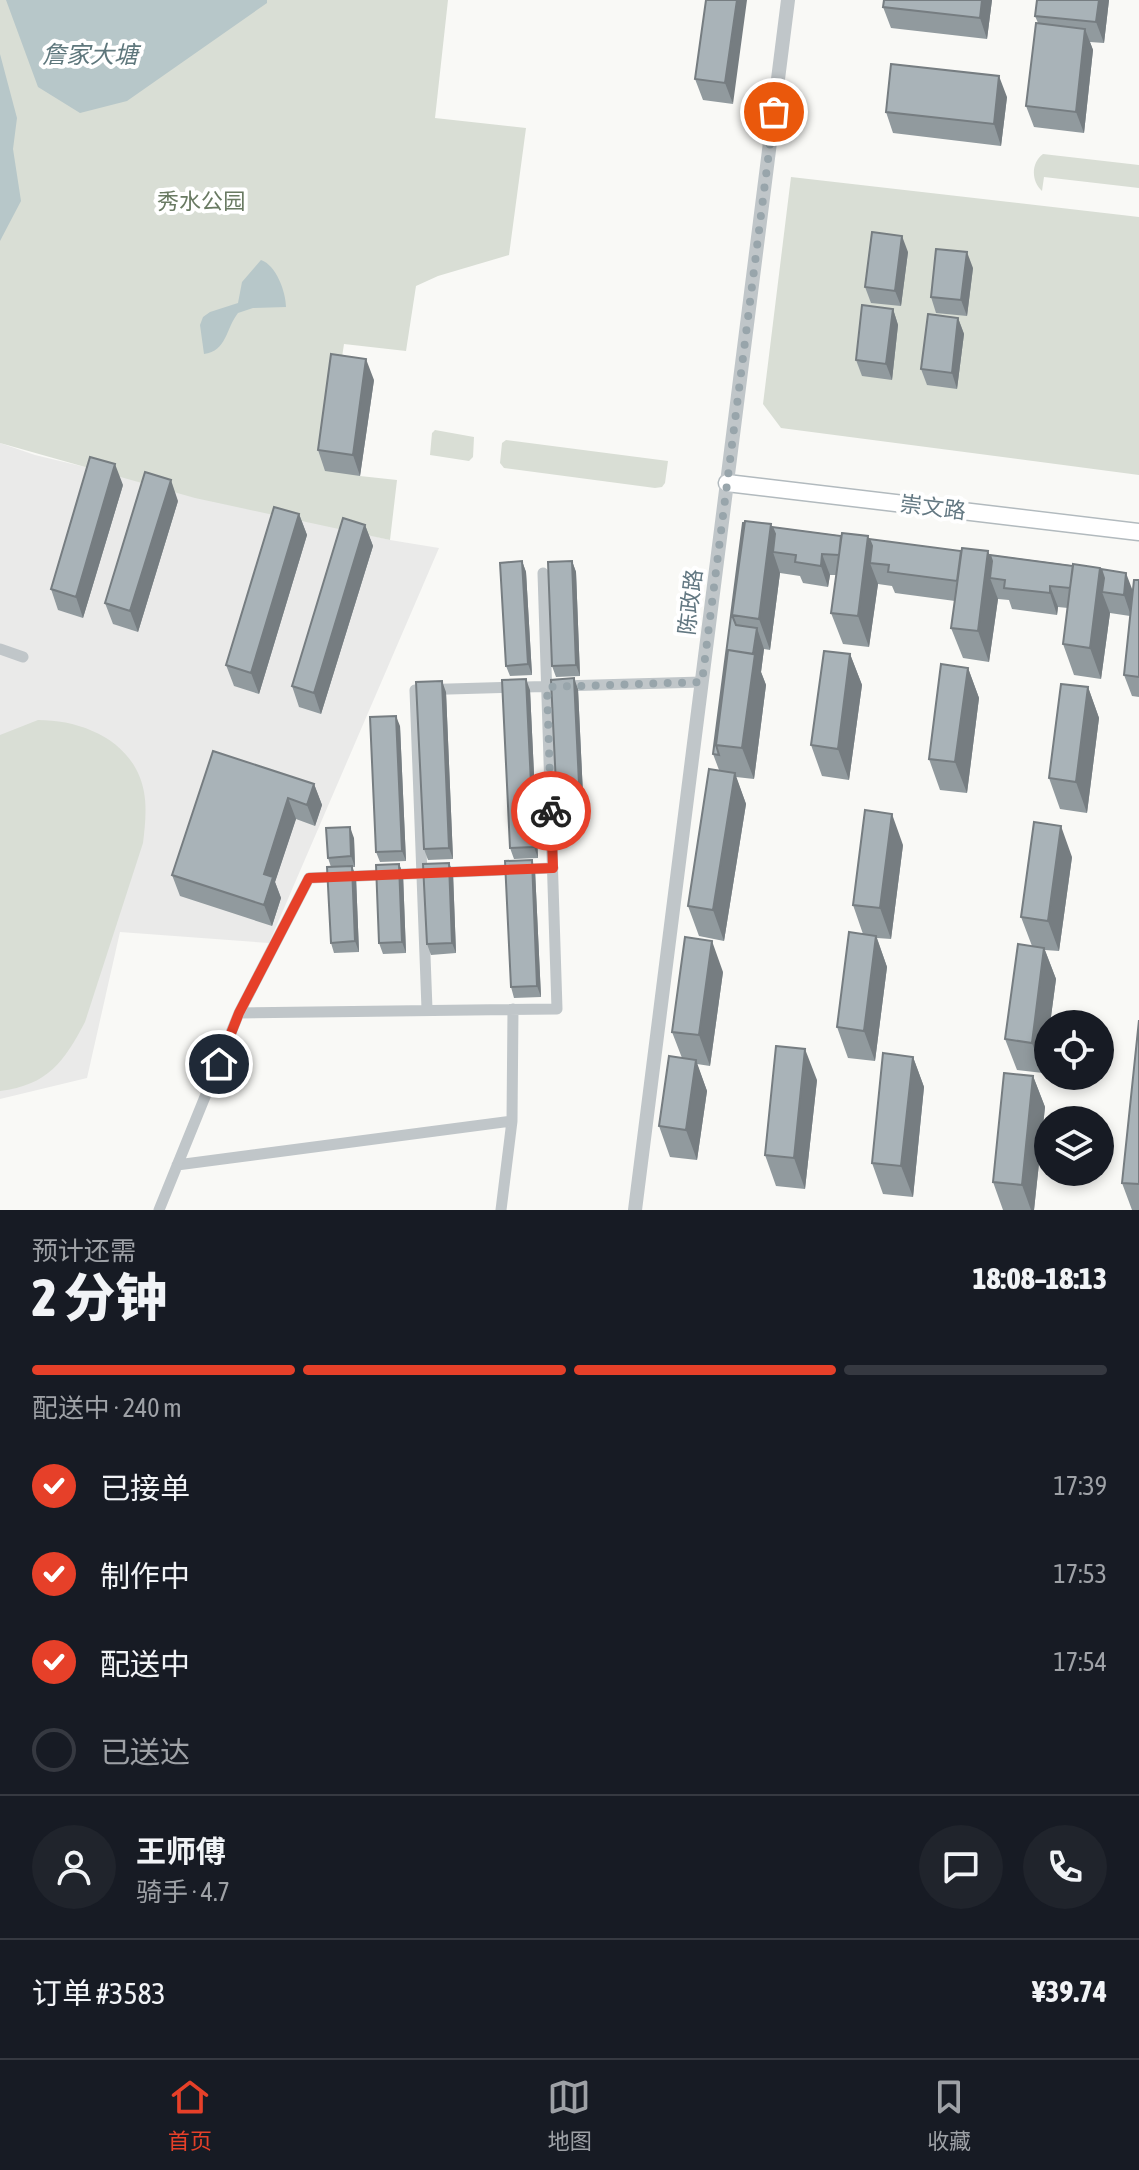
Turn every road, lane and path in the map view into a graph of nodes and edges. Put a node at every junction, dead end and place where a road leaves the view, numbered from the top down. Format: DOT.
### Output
graph roads {
  1 [pos="788,0"];
  2 [pos="727,483"];
  3 [pos="1139,532"];
  4 [pos="543,573"];
  5 [pos="0,649"];
  6 [pos="23,657"];
  7 [pos="702,682"];
  8 [pos="547,687"];
  9 [pos="553,868"];
  10 [pos="424,872"];
  11 [pos="427,1009"];
  12 [pos="513,1009"];
  13 [pos="239,1013"];
  14 [pos="512,1121"];
  15 [pos="177,1165"];
  16 [pos="159,1210"];
  17 [pos="501,1210"];
  18 [pos="635,1210"];
  1 -- 2 [label="street, 陈政路"];
  2 -- 3 [label="main road, 崇文路"];
  2 -- 7 [label="street, 陈政路"];
  4 -- 8 [label="street"];
  5 -- 6 [label="street"];
  7 -- 8 [label="street"];
  7 -- 18 [label="street, 陈政路"];
  8 -- 9 [label="street"];
  8 -- 10 [label="street"];
  9 -- 10 [label="street"];
  9 -- 12 [label="street"];
  10 -- 11 [label="street"];
  10 -- 13 [label="street"];
  11 -- 12 [label="street"];
  11 -- 13 [label="street"];
  12 -- 14 [label="street"];
  13 -- 15 [label="street"];
  14 -- 15 [label="street"];
  14 -- 17 [label="street"];
  15 -- 16 [label="street"];
}
